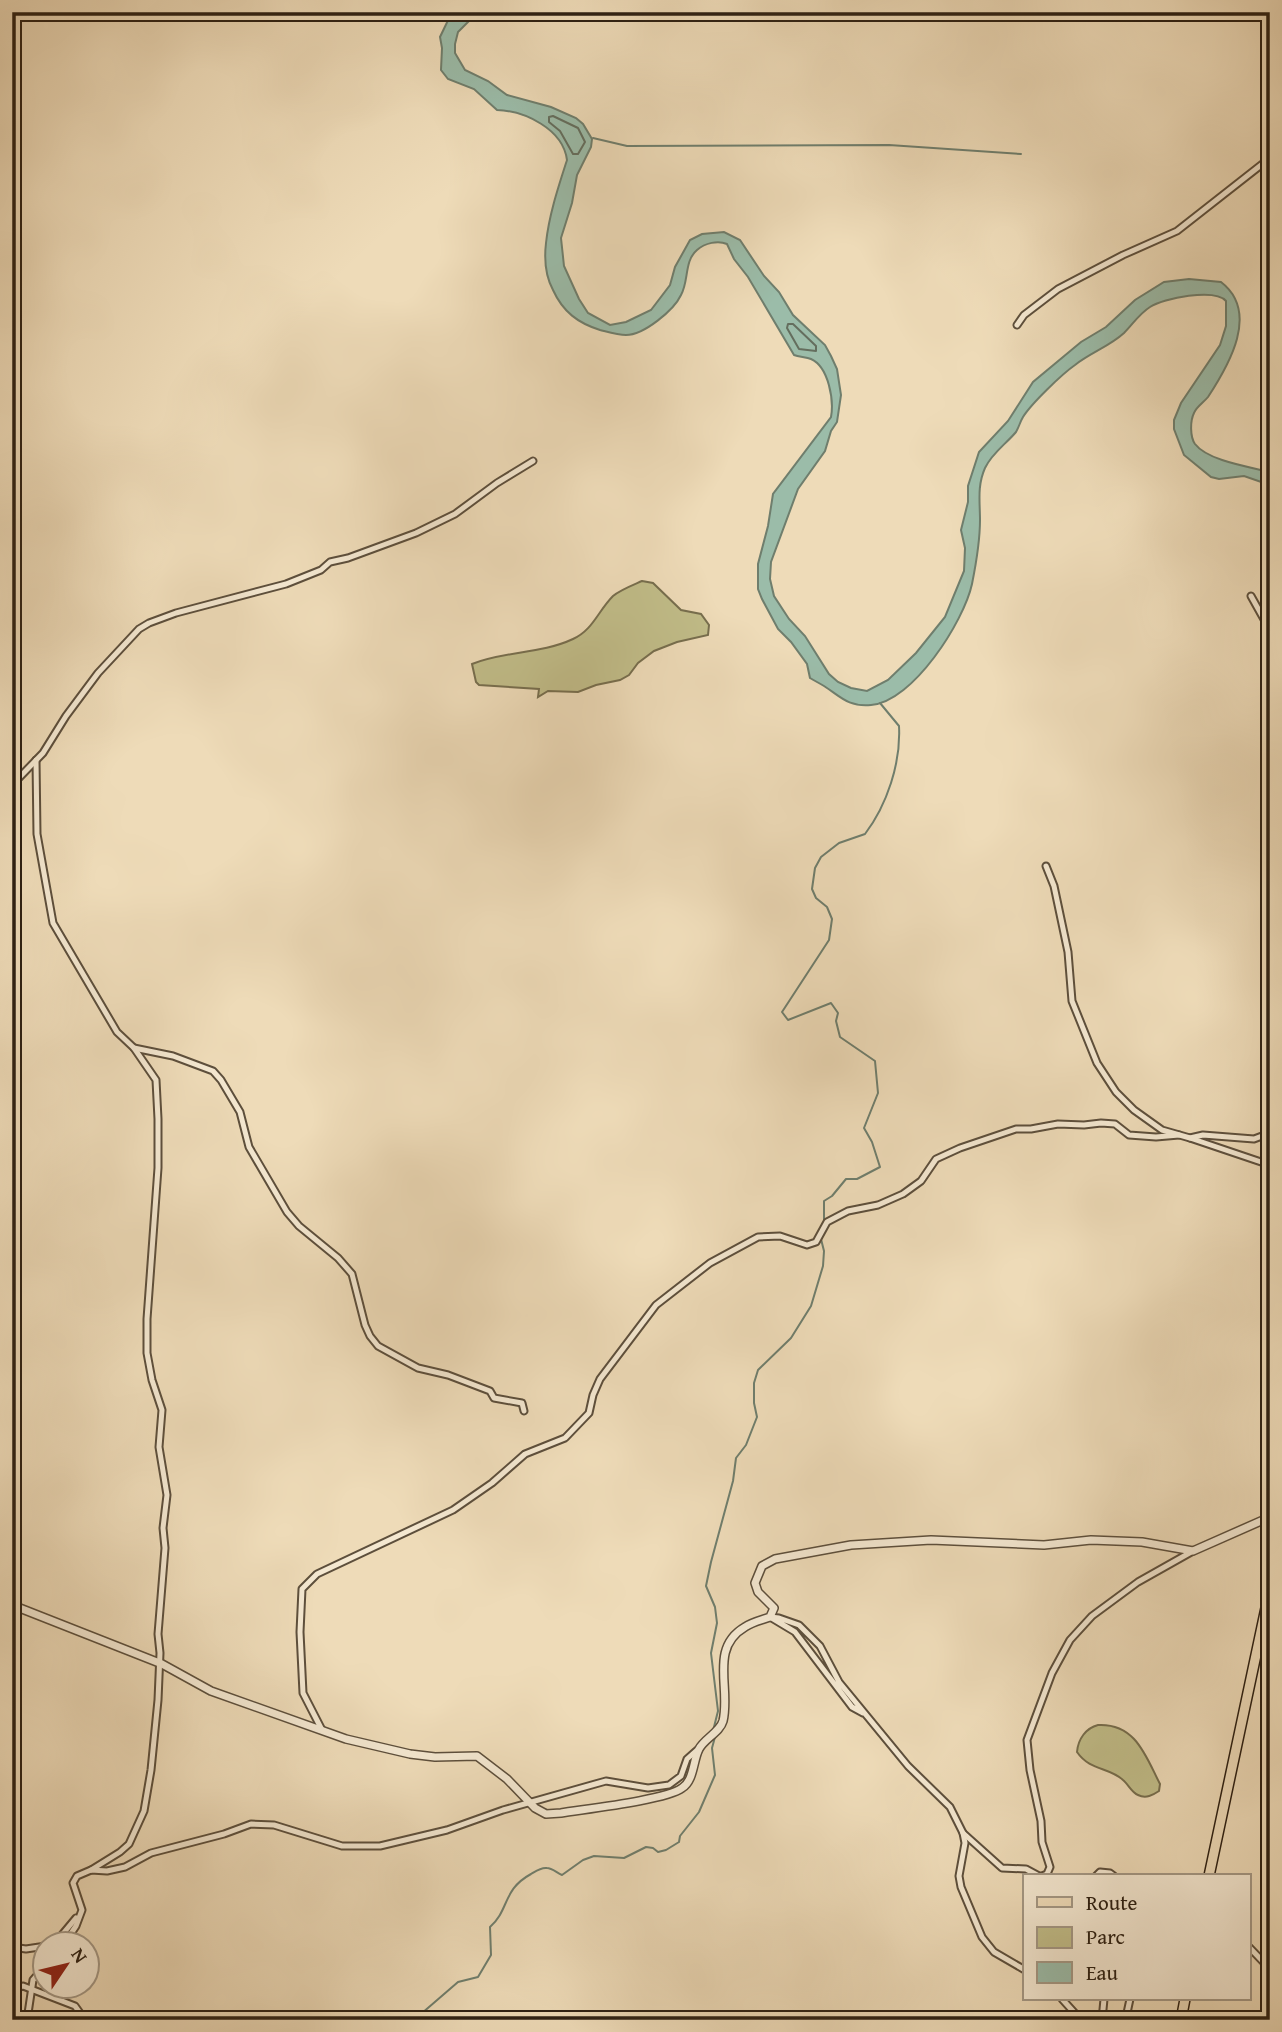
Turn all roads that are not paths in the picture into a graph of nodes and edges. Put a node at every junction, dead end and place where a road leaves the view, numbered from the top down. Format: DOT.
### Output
graph roads {
  1 [pos="1270,158"];
  2 [pos="1017,325"];
  3 [pos="533,461"];
  4 [pos="1251,596"];
  5 [pos="1270,630"];
  6 [pos="36,760"];
  7 [pos="12,785"];
  8 [pos="1046,866"];
  9 [pos="134,1048"];
  10 [pos="1270,1133"];
  11 [pos="1179,1135"];
  12 [pos="1190,1138"];
  13 [pos="1270,1165"];
  14 [pos="524,1411"];
  15 [pos="1270,1517"];
  16 [pos="1193,1551"];
  17 [pos="1270,1589"];
  18 [pos="12,1605"];
  19 [pos="770,1618"];
  20 [pos="160,1663"];
  21 [pos="863,1713"];
  22 [pos="322,1730"];
  23 [pos="699,1749"];
  24 [pos="529,1802"];
  25 [pos="963,1833"];
  26 [pos="91,1870"];
  27 [pos="1037,1874"];
  28 [pos="1047,1874"];
  29 [pos="1209,1874"];
  30 [pos="78,1916"];
  31 [pos="66,1930"];
  32 [pos="73,1930"];
  33 [pos="12,1947"];
  34 [pos="1250,1948"];
  35 [pos="32,1949"];
  36 [pos="1023,1969"];
  37 [pos="1270,1969"];
  38 [pos="31,1989"];
  39 [pos="12,1990"];
  40 [pos="1063,2000"];
  41 [pos="1104,2000"];
  42 [pos="1130,2000"];
  43 [pos="1185,2000"];
  44 [pos="27,2020"];
  45 [pos="85,2020"];
  46 [pos="1081,2020"];
  47 [pos="1102,2020"];
  48 [pos="1123,2020"];
  49 [pos="1181,2020"];
  1 -- 2 [label="street"];
  3 -- 6 [label="street"];
  4 -- 5 [label="street"];
  6 -- 7 [label="street"];
  6 -- 9 [label="street"];
  8 -- 11 [label="street"];
  9 -- 14 [label="street"];
  9 -- 20 [label="street"];
  10 -- 12 [label="street"];
  11 -- 12 [label="street"];
  11 -- 22 [label="street"];
  12 -- 13 [label="street"];
  15 -- 16 [label="street"];
  16 -- 19 [label="street"];
  16 -- 28 [label="street"];
  17 -- 29 [label="main road"];
  18 -- 20 [label="street"];
  19 -- 21 [label="street"];
  19 -- 21 [label="street"];
  19 -- 23 [label="street"];
  20 -- 22 [label="street"];
  20 -- 26 [label="street"];
  21 -- 25 [label="street"];
  22 -- 24 [label="street"];
  23 -- 24 [label="street"];
  23 -- 24 [label="street"];
  24 -- 26 [label="street"];
  25 -- 27 [label="street"];
  25 -- 36 [label="street"];
  26 -- 30 [label="street"];
  30 -- 31 [label="street"];
  30 -- 32 [label="street"];
  33 -- 35 [label="street"];
  34 -- 37 [label="street"];
  38 -- 39 [label="street"];
  38 -- 44 [label="street"];
  38 -- 45 [label="street"];
  40 -- 46 [label="street"];
  41 -- 47 [label="street"];
  42 -- 48 [label="street"];
  43 -- 49 [label="main road"];
}
